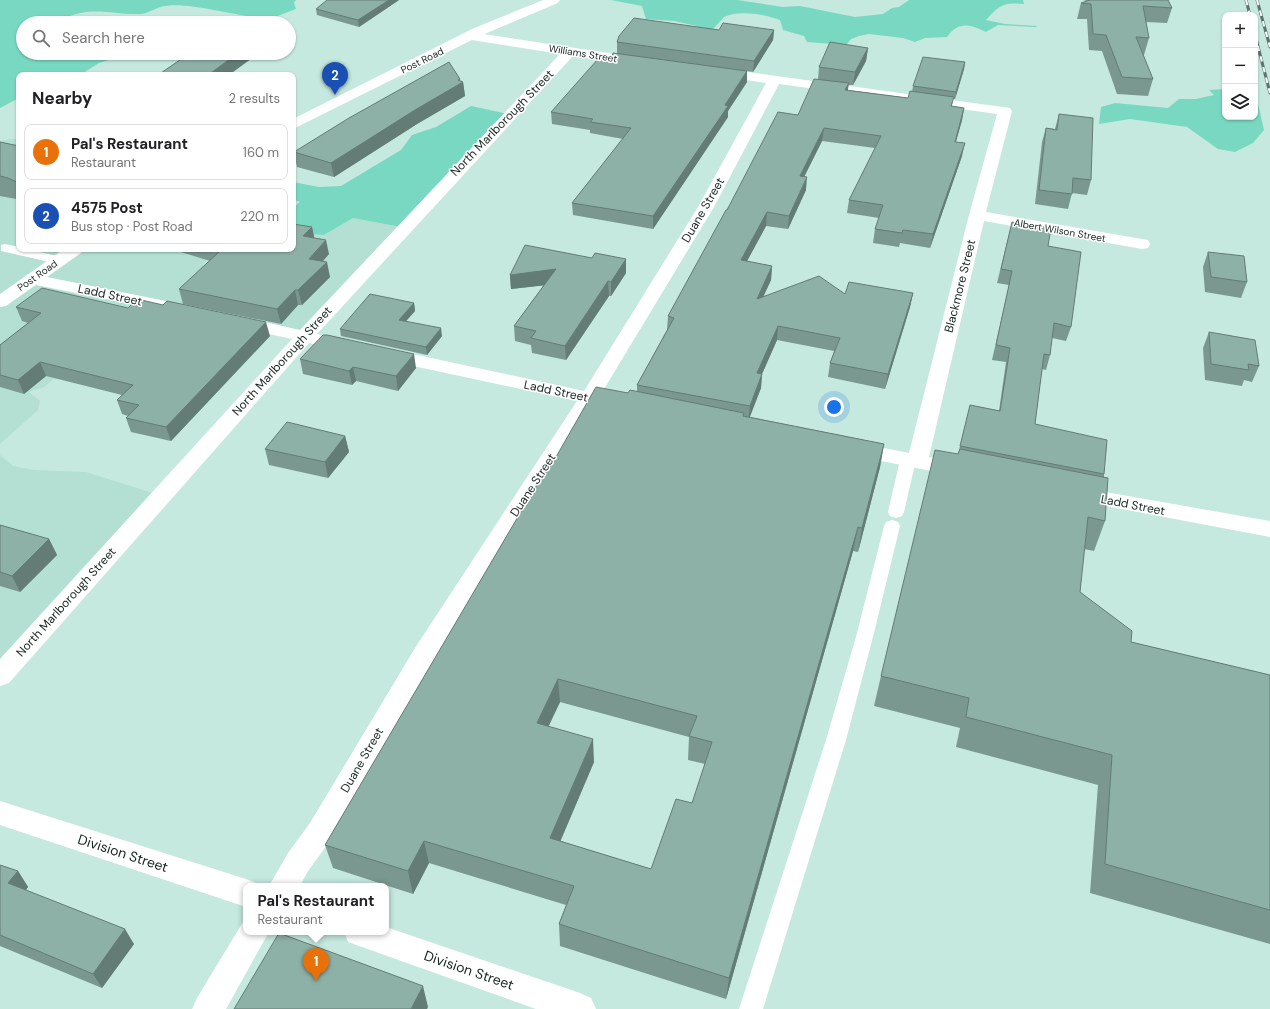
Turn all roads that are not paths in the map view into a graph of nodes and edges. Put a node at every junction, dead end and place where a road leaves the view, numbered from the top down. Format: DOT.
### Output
graph roads {
  1 [pos="554,0"];
  2 [pos="470,36"];
  3 [pos="570,51"];
  4 [pos="651,63"];
  5 [pos="705,70"];
  6 [pos="774,80"];
  7 [pos="296,123"];
  8 [pos="977,216"];
  9 [pos="16,240"];
  10 [pos="1142,244"];
  11 [pos="2,250"];
  12 [pos="70,252"];
  13 [pos="58,260"];
  14 [pos="32,279"];
  15 [pos="0,302"];
  16 [pos="185,310"];
  17 [pos="222,318"];
  18 [pos="304,336"];
  19 [pos="588,398"];
  20 [pos="635,407"];
  21 [pos="838,446"];
  22 [pos="913,461"];
  23 [pos="978,474"];
  24 [pos="1062,491"];
  25 [pos="1270,529"];
  26 [pos="0,676"];
  27 [pos="0,813"];
  28 [pos="286,883"];
  29 [pos="243,892"];
  30 [pos="252,935"];
  31 [pos="368,935"];
  32 [pos="208,1009"];
  33 [pos="580,1009"];
  34 [pos="751,1009"];
  1 -- 2 [label="street, Post Road"];
  2 -- 3 [label="street, Williams Street"];
  2 -- 7 [label="street, Post Road"];
  3 -- 4 [label="street, Williams Street"];
  3 -- 18 [label="street, North Marlborough Street"];
  5 -- 6 [label="street"];
  6 -- 8 [label="street, Blackmore Street"];
  6 -- 19 [label="street, Duane Street"];
  8 -- 10 [label="street, Albert Wilson Street"];
  8 -- 22 [label="street, Blackmore Street"];
  9 -- 11 [label="lane"];
  11 -- 13 [label="lane"];
  12 -- 13 [label="street, Post Road"];
  13 -- 14 [label="street, Post Road"];
  14 -- 15 [label="street, Post Road"];
  14 -- 16 [label="street, Ladd Street"];
  17 -- 18 [label="street, Ladd Street"];
  18 -- 19 [label="street, Ladd Street"];
  18 -- 26 [label="street, North Marlborough Street"];
  19 -- 20 [label="street, Ladd Street"];
  19 -- 28 [label="street, Duane Street"];
  21 -- 22 [label="street"];
  22 -- 23 [label="street"];
  22 -- 34 [label="lane"];
  24 -- 25 [label="street, Ladd Street"];
  27 -- 29 [label="street, Division Street"];
  30 -- 32 [label="street"];
  31 -- 33 [label="street, Division Street"];
}
